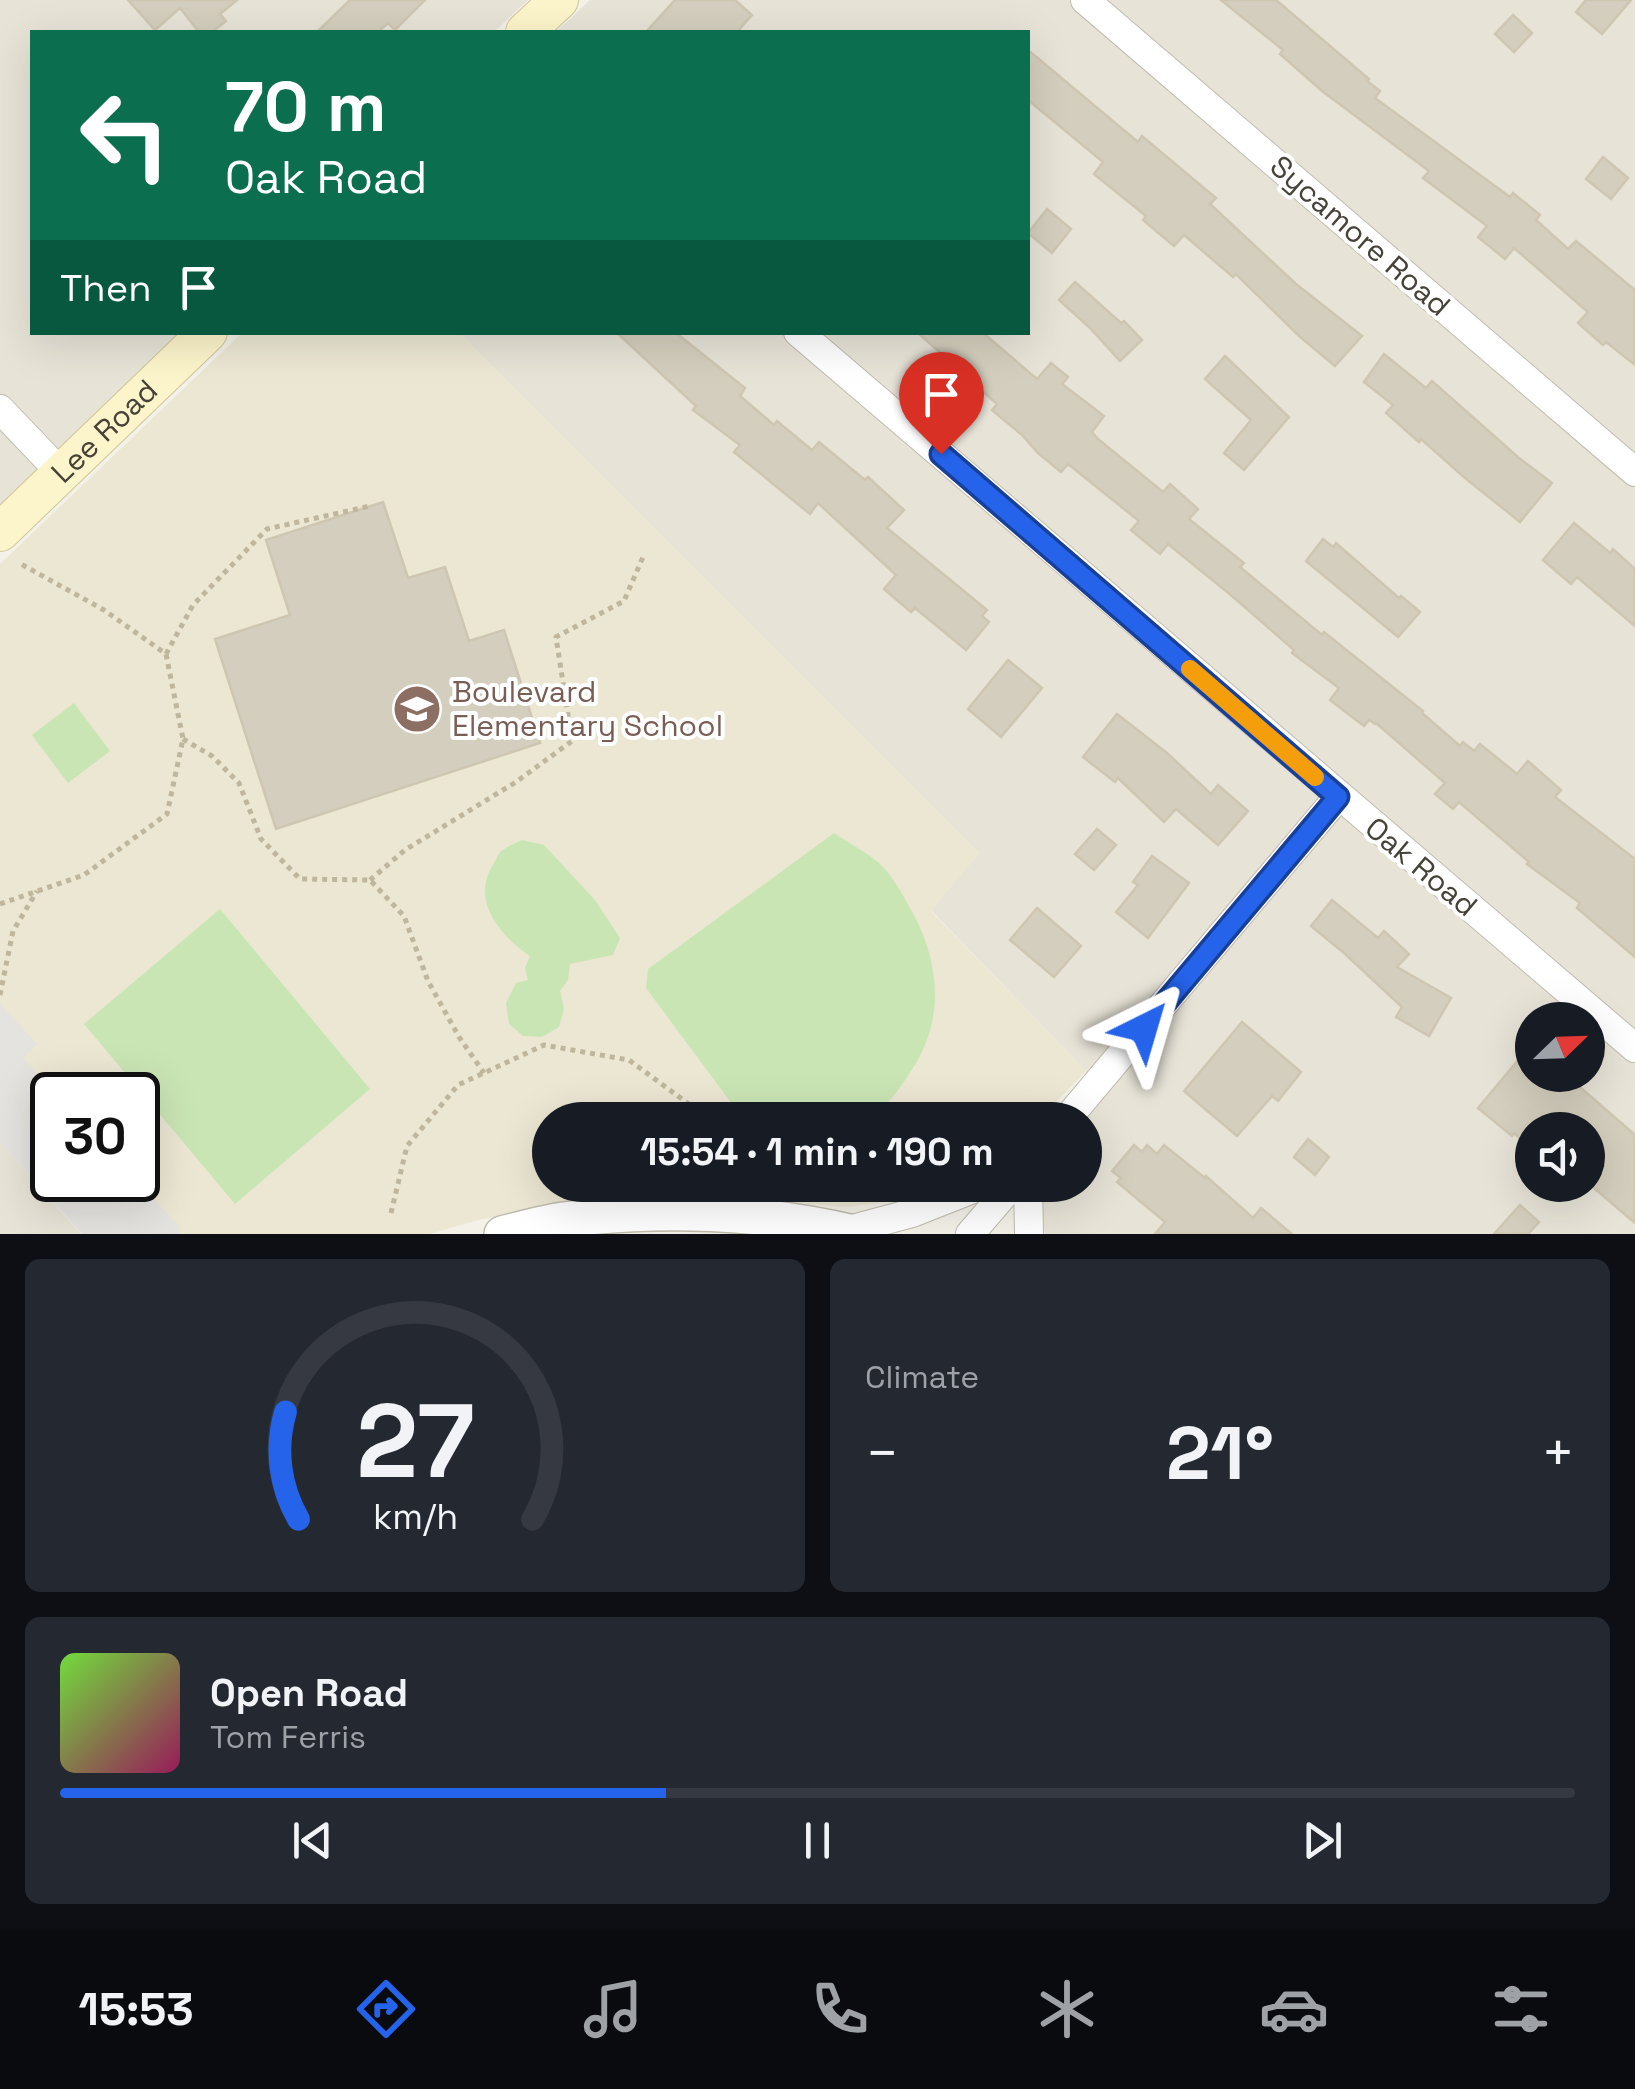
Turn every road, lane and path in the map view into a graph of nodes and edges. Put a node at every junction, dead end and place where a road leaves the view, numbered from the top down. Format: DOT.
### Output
graph roads {
  1 [pos="560,0"];
  2 [pos="1085,0"];
  3 [pos="528,30"];
  4 [pos="205,335"];
  5 [pos="801,335"];
  6 [pos="0,410"];
  7 [pos="1635,472"];
  8 [pos="61,473"];
  9 [pos="370,506"];
  10 [pos="0,532"];
  11 [pos="643,558"];
  12 [pos="21,564"];
  13 [pos="166,654"];
  14 [pos="183,739"];
  15 [pos="1338,797"];
  16 [pos="370,880"];
  17 [pos="37,891"];
  18 [pos="0,904"];
  19 [pos="0,995"];
  20 [pos="1635,1048"];
  21 [pos="484,1073"];
  22 [pos="685,1102"];
  23 [pos="1081,1102"];
  24 [pos="940,1202"];
  25 [pos="997,1202"];
  26 [pos="1028,1202"];
  27 [pos="391,1213"];
  28 [pos="852,1232"];
  29 [pos="502,1234"];
  30 [pos="970,1234"];
  31 [pos="1029,1234"];
  1 -- 3 [label="main road"];
  2 -- 7 [label="street, Sycamore Road"];
  4 -- 8 [label="main road, Lee Road"];
  5 -- 15 [label="street, Oak Road"];
  6 -- 8 [label="street"];
  8 -- 10 [label="main road, Lee Road"];
  9 -- 13 [label="path"];
  11 -- 16 [label="path"];
  12 -- 13 [label="path"];
  13 -- 14 [label="path"];
  14 -- 16 [label="path"];
  14 -- 17 [label="path"];
  15 -- 20 [label="street, Oak Road"];
  15 -- 23 [label="street"];
  16 -- 21 [label="path"];
  17 -- 18 [label="path"];
  17 -- 19 [label="path"];
  21 -- 22 [label="path"];
  21 -- 27 [label="path"];
  24 -- 28 [label="street"];
  25 -- 30 [label="street"];
  26 -- 31 [label="street"];
  28 -- 29 [label="street"];
}
